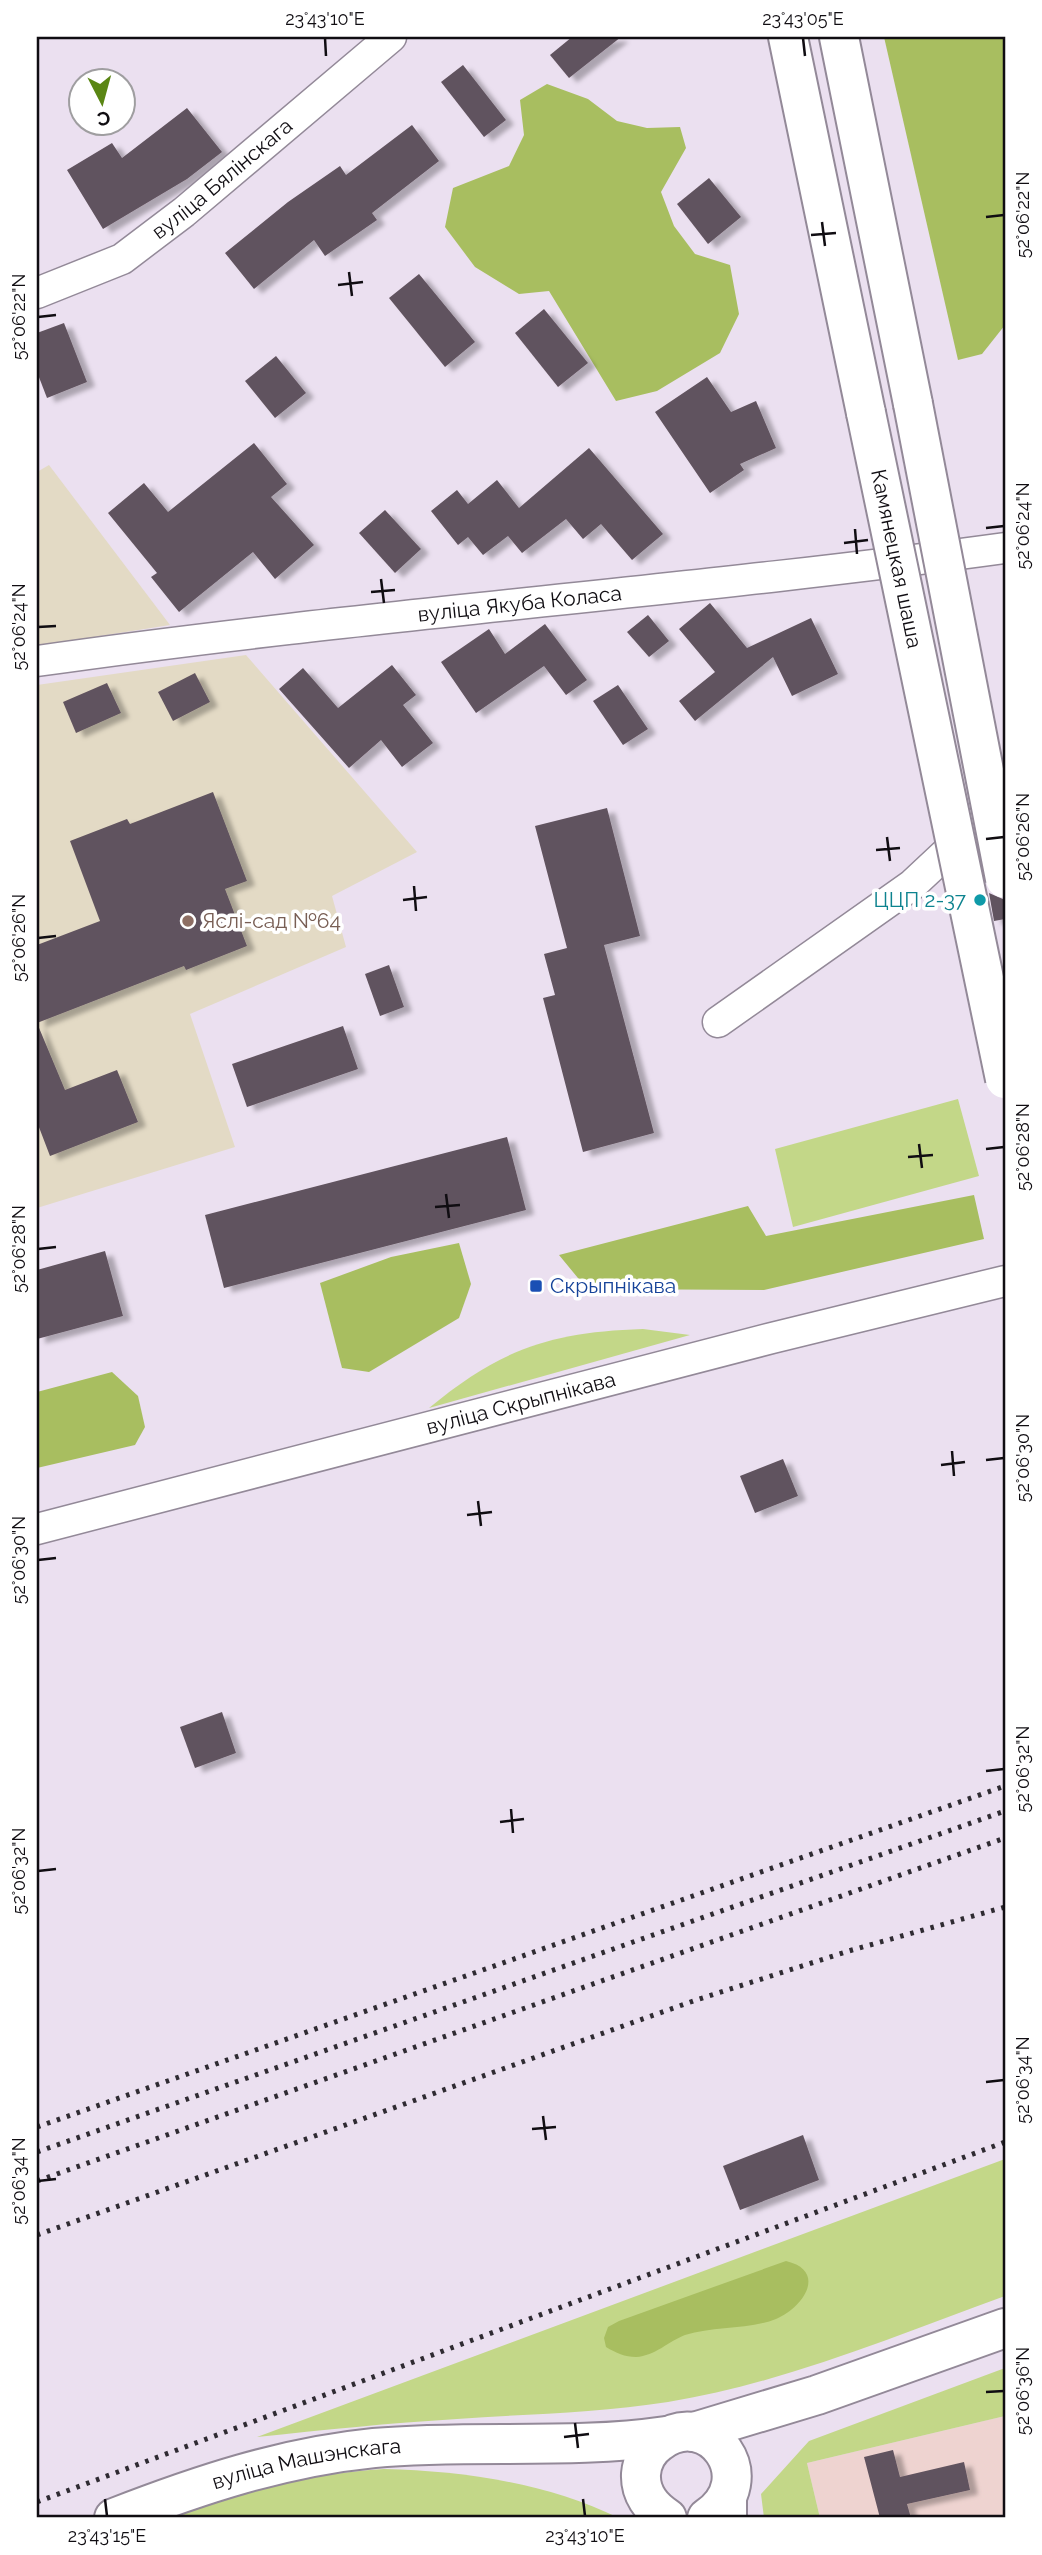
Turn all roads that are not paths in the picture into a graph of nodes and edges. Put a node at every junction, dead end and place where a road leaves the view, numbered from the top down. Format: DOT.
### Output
graph roads {
  1 [pos="391,37"];
  2 [pos="788,37"];
  3 [pos="839,37"];
  4 [pos="37,293"];
  5 [pos="1005,548"];
  6 [pos="37,661"];
  7 [pos="1005,798"];
  8 [pos="1005,879"];
  9 [pos="718,1022"];
  10 [pos="1005,1079"];
  11 [pos="1005,1281"];
  12 [pos="37,1529"];
  13 [pos="1005,2328"];
  14 [pos="817,2395"];
  15 [pos="680,2434"];
  16 [pos="506,2444"];
  17 [pos="723,2501"];
  18 [pos="661,2513"];
  19 [pos="114,2518"];
  1 -- 4 [label="street, вуліца Бялінскага"];
  2 -- 10 [label="main road, Камянецкая шаша, bridge"];
  3 -- 8 [label="main road, bridge"];
  5 -- 6 [label="street, вуліца Якуба Коласа"];
  7 -- 9 [label="street"];
  11 -- 12 [label="street, вуліца Скрыпнікава"];
  13 -- 14 [label="main road"];
  14 -- 15 [label="main road, вуліца Машэнскага"];
  14 -- 17 [label="main road"];
  15 -- 16 [label="main road, вуліца Машэнскага"];
  15 -- 17 [label="main road"];
  15 -- 18 [label="main road"];
  16 -- 18 [label="main road, вуліца Машэнскага"];
  16 -- 19 [label="main road, вуліца Машэнскага"];
}
